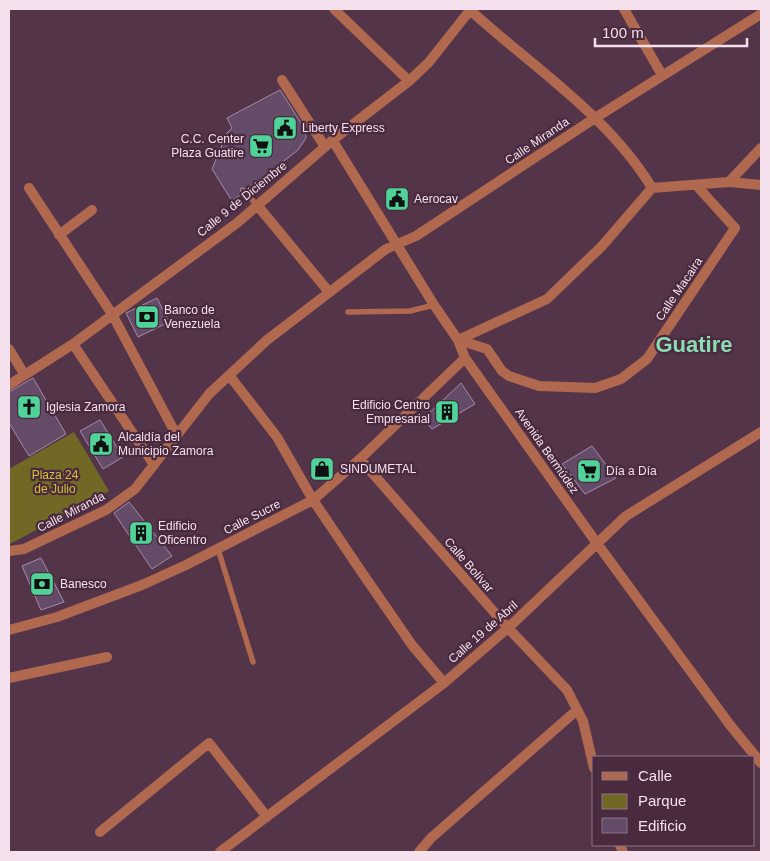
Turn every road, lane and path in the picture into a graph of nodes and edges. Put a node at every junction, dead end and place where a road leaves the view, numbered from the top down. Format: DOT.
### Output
graph roads {
  1 [pos="334,9"];
  2 [pos="470,9"];
  3 [pos="624,9"];
  4 [pos="761,14"];
  5 [pos="662,75"];
  6 [pos="282,80"];
  7 [pos="409,81"];
  8 [pos="594,118"];
  9 [pos="329,144"];
  10 [pos="761,148"];
  11 [pos="730,182"];
  12 [pos="696,185"];
  13 [pos="761,185"];
  14 [pos="29,188"];
  15 [pos="652,188"];
  16 [pos="244,192"];
  17 [pos="257,206"];
  18 [pos="92,210"];
  19 [pos="59,235"];
  20 [pos="398,244"];
  21 [pos="328,292"];
  22 [pos="434,305"];
  23 [pos="348,312"];
  24 [pos="112,314"];
  25 [pos="458,340"];
  26 [pos="73,344"];
  27 [pos="9,349"];
  28 [pos="466,358"];
  29 [pos="24,374"];
  30 [pos="229,375"];
  31 [pos="9,385"];
  32 [pos="761,432"];
  33 [pos="177,436"];
  34 [pos="360,459"];
  35 [pos="154,465"];
  36 [pos="313,500"];
  37 [pos="596,542"];
  38 [pos="218,548"];
  39 [pos="9,551"];
  40 [pos="508,628"];
  41 [pos="9,630"];
  42 [pos="108,657"];
  43 [pos="254,662"];
  44 [pos="9,678"];
  45 [pos="444,683"];
  46 [pos="577,710"];
  47 [pos="592,759"];
  48 [pos="761,763"];
  49 [pos="267,817"];
  50 [pos="100,832"];
  51 [pos="220,852"];
  52 [pos="420,852"];
  1 -- 7 [label="street"];
  2 -- 7 [label="street, Calle 9 de Diciembre"];
  2 -- 8 [label="street"];
  3 -- 5 [label="street"];
  4 -- 5 [label="street, Calle Miranda"];
  5 -- 8 [label="street, Calle Miranda"];
  6 -- 9 [label="street, Avenida Bermúdez"];
  7 -- 9 [label="street, Calle 9 de Diciembre"];
  8 -- 15 [label="street"];
  8 -- 20 [label="street, Calle Miranda"];
  9 -- 17 [label="street, Calle 9 de Diciembre"];
  9 -- 20 [label="street, Avenida Bermúdez"];
  10 -- 11 [label="street"];
  11 -- 12 [label="street"];
  11 -- 13 [label="street"];
  12 -- 15 [label="street"];
  12 -- 25 [label="street, Calle Macaira"];
  14 -- 19 [label="street"];
  15 -- 25 [label="street"];
  16 -- 17 [label="lane"];
  17 -- 21 [label="street"];
  17 -- 24 [label="street, Calle 9 de Diciembre"];
  18 -- 19 [label="street"];
  19 -- 24 [label="street"];
  20 -- 21 [label="street, Calle Miranda"];
  20 -- 22 [label="street, Avenida Bermúdez"];
  21 -- 30 [label="street, Calle Miranda"];
  22 -- 23 [label="lane"];
  22 -- 25 [label="street, Avenida Bermúdez"];
  24 -- 26 [label="street, Calle 9 de Diciembre"];
  24 -- 33 [label="street"];
  25 -- 28 [label="street, Avenida Bermúdez"];
  26 -- 29 [label="street, Calle 9 de Diciembre"];
  26 -- 35 [label="street"];
  27 -- 29 [label="street"];
  28 -- 34 [label="street, Calle Sucre"];
  28 -- 37 [label="street, Avenida Bermúdez"];
  29 -- 31 [label="street, Calle 9 de Diciembre"];
  30 -- 33 [label="street, Calle Miranda"];
  30 -- 36 [label="street"];
  32 -- 37 [label="street, Calle 19 de Abril"];
  33 -- 35 [label="street, Calle Miranda"];
  34 -- 36 [label="street, Calle Sucre"];
  34 -- 40 [label="street, Calle Bolívar"];
  35 -- 39 [label="street, Calle Miranda"];
  36 -- 38 [label="street, Calle Sucre"];
  36 -- 45 [label="street"];
  37 -- 40 [label="street, Calle 19 de Abril"];
  37 -- 48 [label="street, Avenida Bermúdez"];
  38 -- 41 [label="street, Calle Sucre"];
  38 -- 43 [label="lane"];
  40 -- 45 [label="street, Calle 19 de Abril"];
  40 -- 46 [label="street, Calle Bolívar"];
  42 -- 44 [label="street"];
  45 -- 49 [label="street, Calle 19 de Abril"];
  46 -- 47 [label="street, Calle Bolívar"];
  46 -- 52 [label="street"];
  49 -- 50 [label="street"];
  49 -- 51 [label="street, Calle 19 de Abril"];
}
